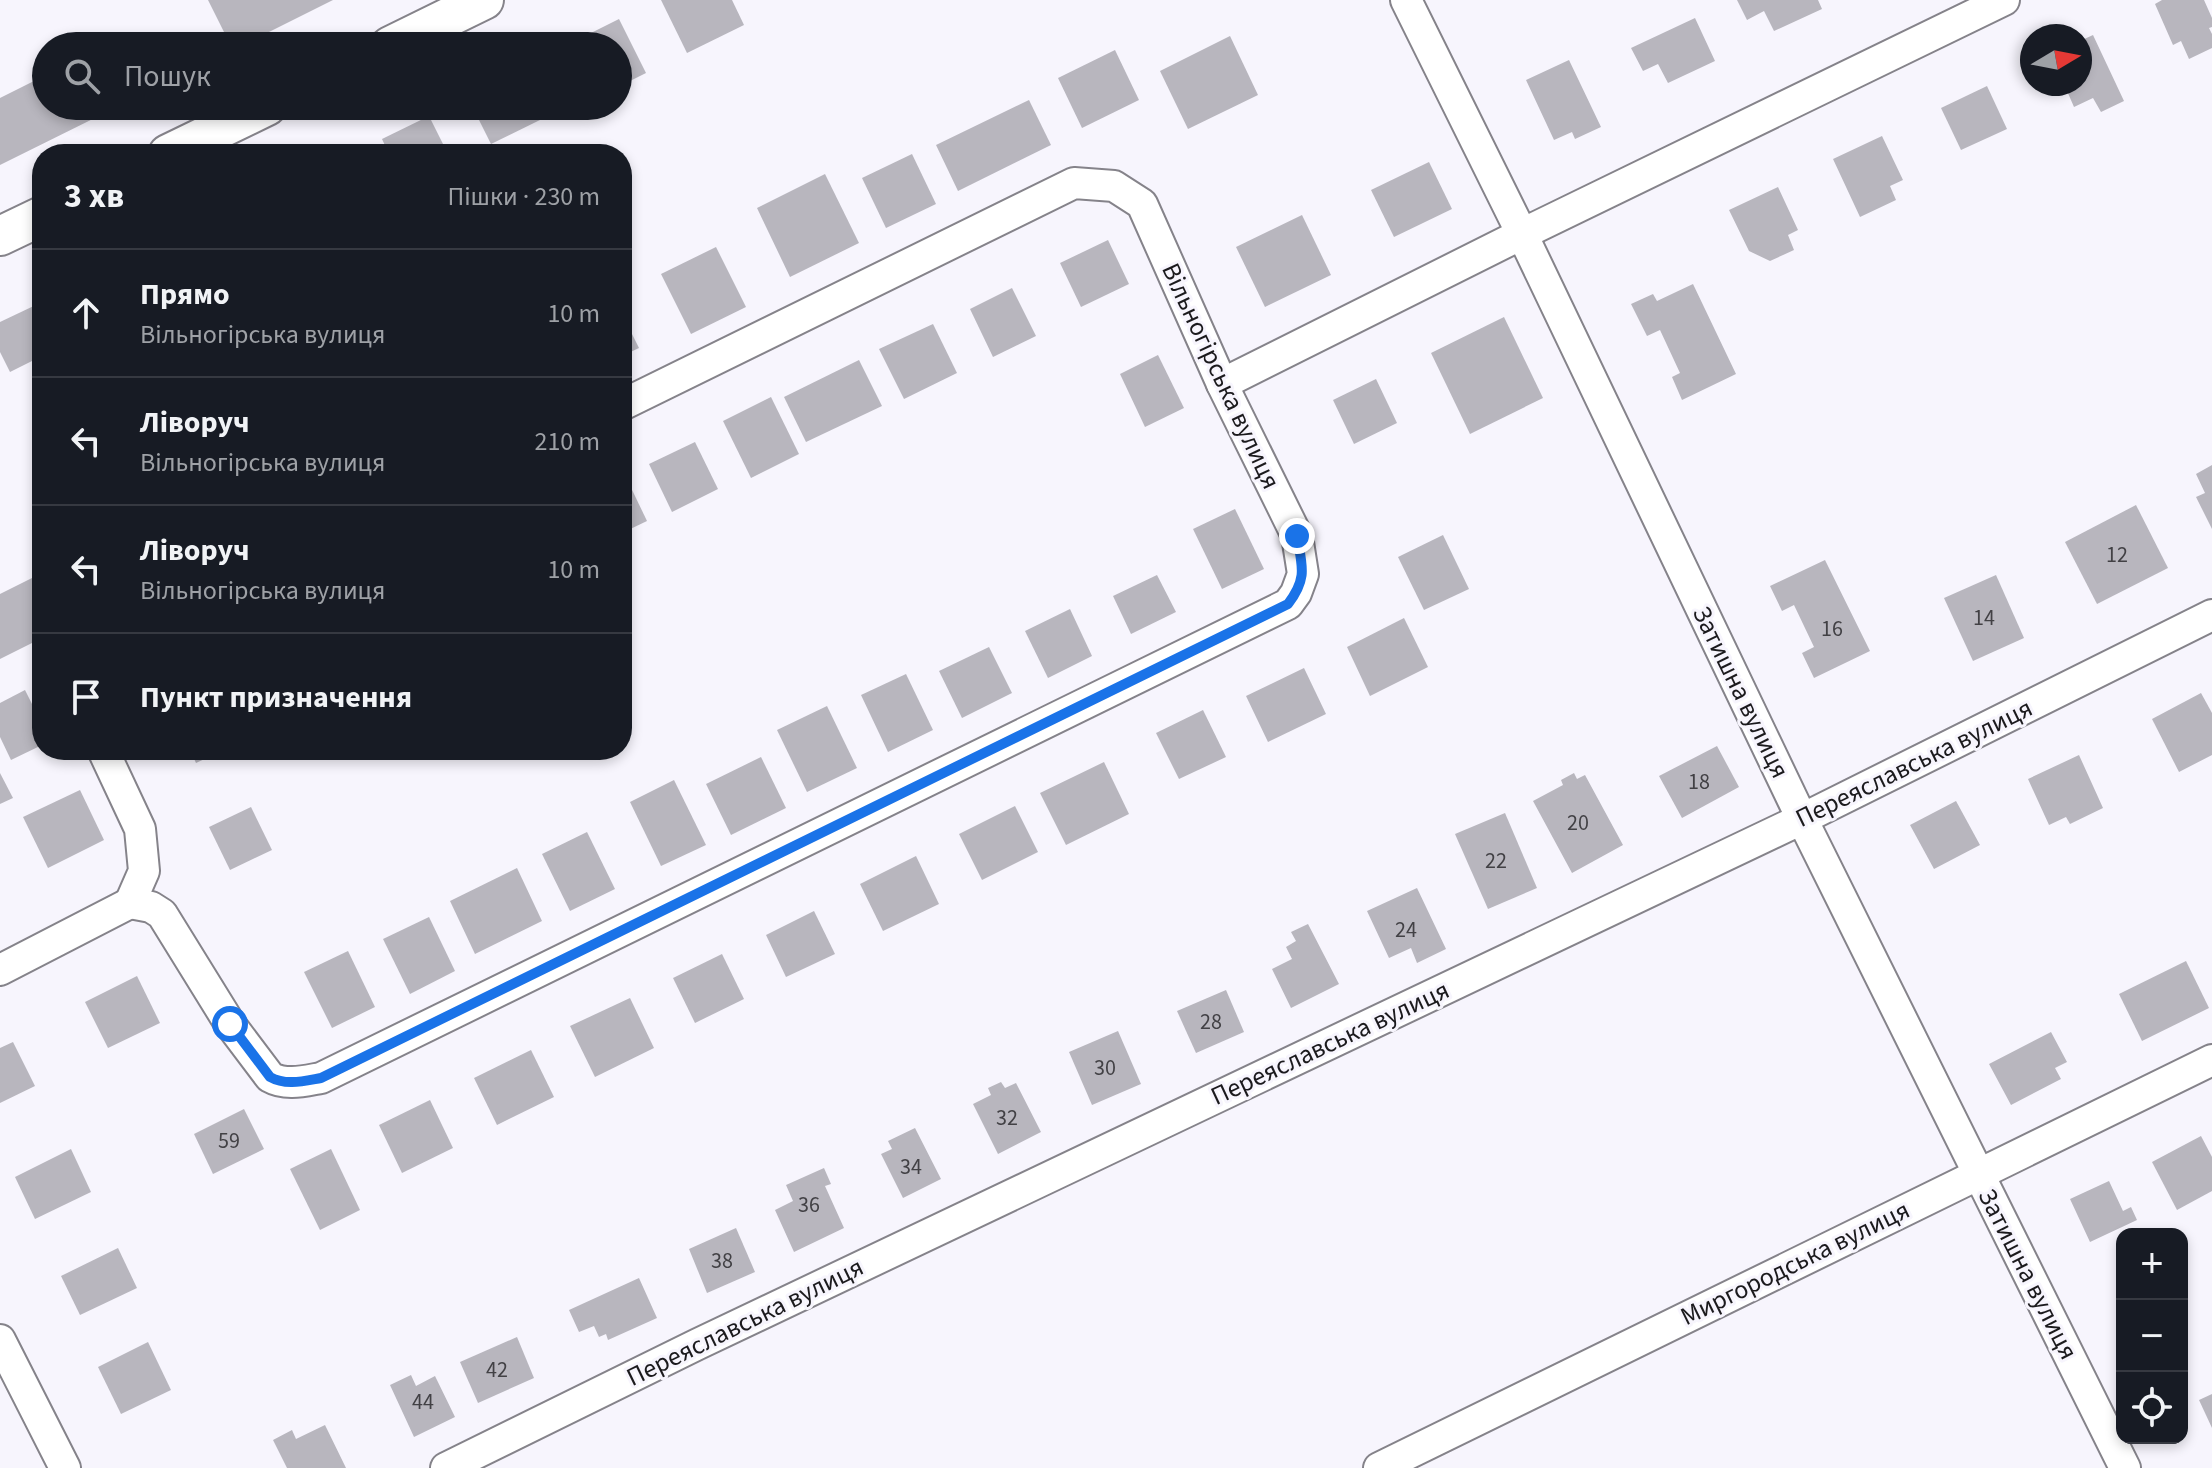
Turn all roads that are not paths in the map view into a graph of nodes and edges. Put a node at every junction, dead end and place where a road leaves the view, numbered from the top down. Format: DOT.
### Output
graph roads {
  1 [pos="484,0"];
  2 [pos="1406,0"];
  3 [pos="2004,0"];
  4 [pos="419,32"];
  5 [pos="238,120"];
  6 [pos="189,144"];
  7 [pos="32,221"];
  8 [pos="1522,234"];
  9 [pos="0,236"];
  10 [pos="1222,384"];
  11 [pos="632,400"];
  12 [pos="2212,615"];
  13 [pos="108,760"];
  14 [pos="1802,819"];
  15 [pos="130,903"];
  16 [pos="0,970"];
  17 [pos="2212,1060"];
  18 [pos="1977,1173"];
  19 [pos="0,1340"];
  20 [pos="65,1468"];
  21 [pos="446,1468"];
  22 [pos="1379,1468"];
  23 [pos="2125,1468"];
  1 -- 4 [label="street"];
  2 -- 8 [label="street, Затишна вулиця"];
  3 -- 8 [label="street"];
  5 -- 6 [label="street"];
  7 -- 9 [label="street"];
  8 -- 10 [label="street"];
  8 -- 14 [label="street, Затишна вулиця"];
  10 -- 11 [label="street, Вільногірська вулиця"];
  10 -- 15 [label="street, Вільногірська вулиця"];
  12 -- 14 [label="street, Переяславська вулиця"];
  13 -- 15 [label="street"];
  14 -- 18 [label="street, Затишна вулиця"];
  14 -- 21 [label="street, Переяславська вулиця"];
  15 -- 16 [label="street"];
  17 -- 18 [label="street, Миргородська вулиця"];
  18 -- 22 [label="street, Миргородська вулиця"];
  18 -- 23 [label="street, Затишна вулиця"];
  19 -- 20 [label="street"];
}
